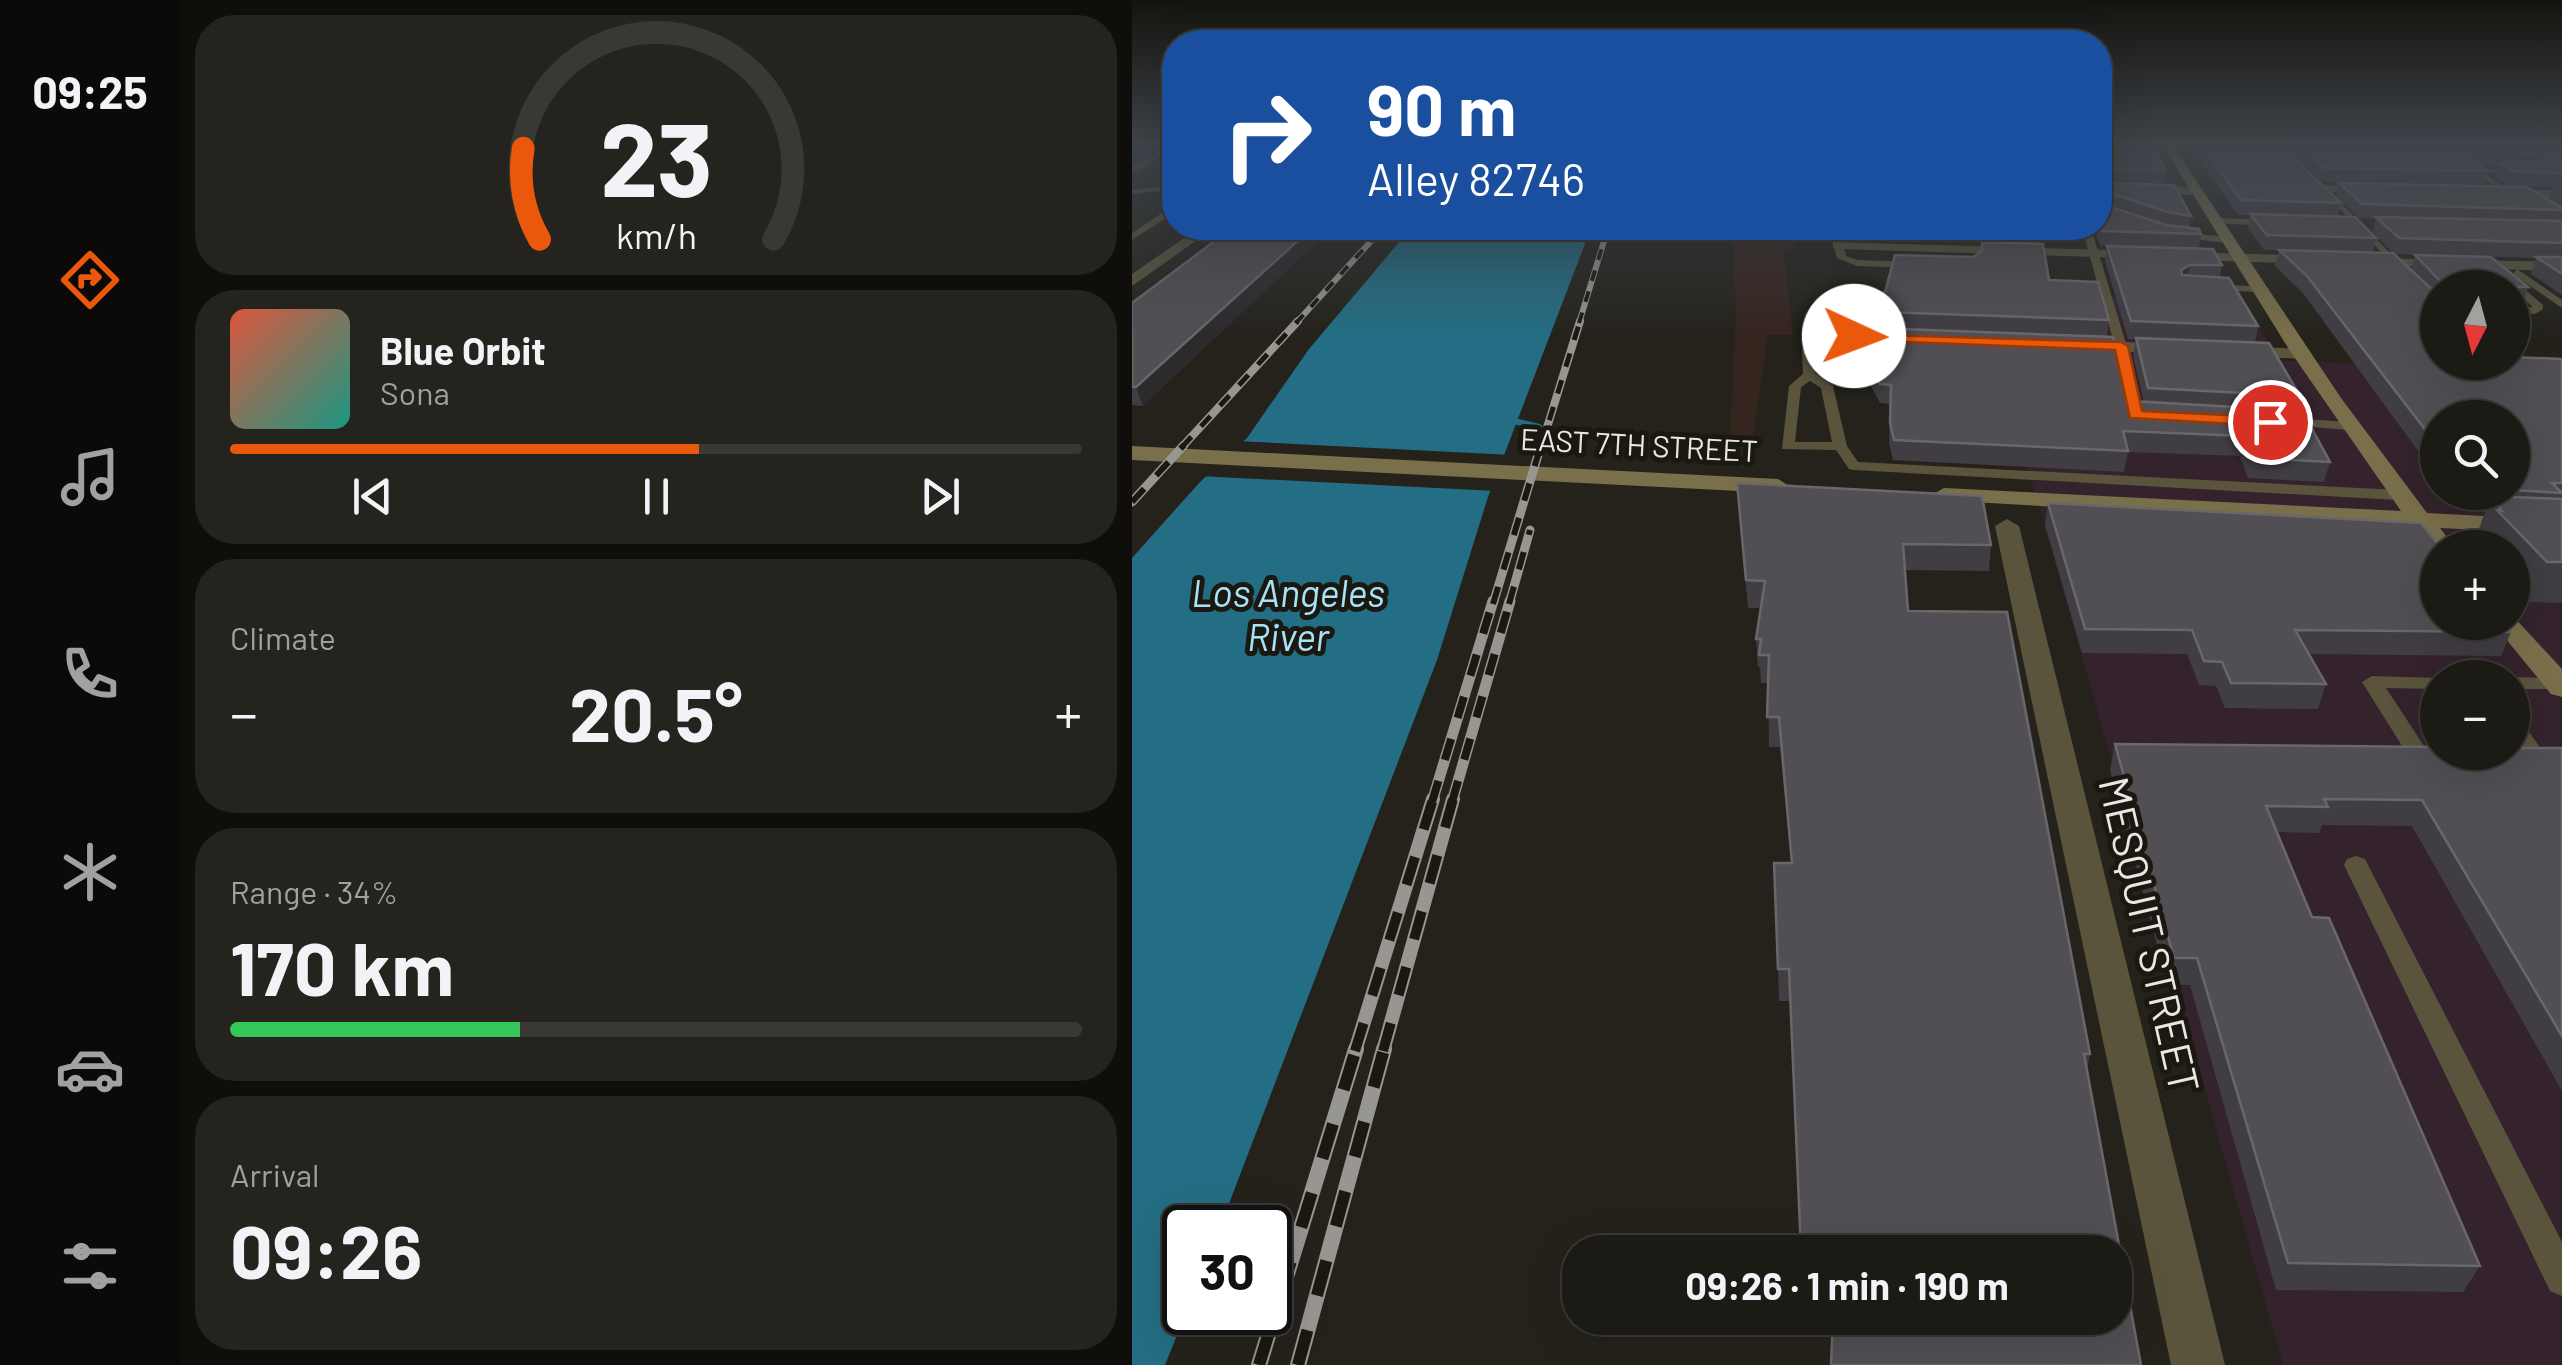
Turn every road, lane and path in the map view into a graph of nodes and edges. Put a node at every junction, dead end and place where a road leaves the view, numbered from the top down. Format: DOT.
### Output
graph roads {
  1 [pos="2209,210"];
  2 [pos="2342,210"];
  3 [pos="1162,217"];
  4 [pos="2216,221"];
  5 [pos="2296,223"];
  6 [pos="2334,224"];
  7 [pos="2357,225"];
  8 [pos="2376,226"];
  9 [pos="2164,233"];
  10 [pos="1132,237"];
  11 [pos="1189,240"];
  12 [pos="2090,240"];
  13 [pos="2228,240"];
  14 [pos="1838,245"];
  15 [pos="1972,249"];
  16 [pos="2093,252"];
  17 [pos="2240,257"];
  18 [pos="2337,260"];
  19 [pos="2356,261"];
  20 [pos="2392,262"];
  21 [pos="1934,265"];
  22 [pos="2489,265"];
  23 [pos="1972,266"];
  24 [pos="2506,266"];
  25 [pos="2562,267"];
  26 [pos="2495,270"];
  27 [pos="1132,281"];
  28 [pos="2186,287"];
  29 [pos="2261,289"];
  30 [pos="2420,290"];
  31 [pos="2562,305"];
  32 [pos="1863,337"];
  33 [pos="2064,344"];
  34 [pos="2121,346"];
  35 [pos="2303,354"];
  36 [pos="1809,375"];
  37 [pos="2173,417"];
  38 [pos="2266,422"];
  39 [pos="2350,426"];
  40 [pos="1840,446"];
  41 [pos="1132,453"];
  42 [pos="1796,487"];
  43 [pos="1855,490"];
  44 [pos="2398,495"];
  45 [pos="2420,520"];
  46 [pos="2008,526"];
  47 [pos="2562,528"];
  48 [pos="2428,530"];
  49 [pos="2521,640"];
  50 [pos="2420,683"];
  51 [pos="2530,684"];
  52 [pos="2560,686"];
  53 [pos="2530,749"];
  54 [pos="2415,750"];
  55 [pos="2532,752"];
  56 [pos="2356,865"];
  57 [pos="2562,1279"];
  58 [pos="2198,1365"];
  1 -- 4 [label="main road"];
  2 -- 7 [label="lane"];
  3 -- 10 [label="lane"];
  4 -- 5 [label="lane"];
  4 -- 13 [label="main road"];
  6 -- 7 [label="lane"];
  7 -- 8 [label="lane"];
  7 -- 20 [label="lane"];
  9 -- 13 [label="lane"];
  11 -- 27 [label="street"];
  12 -- 16 [label="lane"];
  13 -- 17 [label="main road"];
  14 -- 15 [label="street"];
  14 -- 21 [label="lane"];
  15 -- 16 [label="street"];
  15 -- 23 [label="lane"];
  16 -- 17 [label="street"];
  16 -- 34 [label="lane"];
  17 -- 18 [label="street"];
  17 -- 29 [label="main road"];
  19 -- 20 [label="street"];
  20 -- 22 [label="street"];
  20 -- 30 [label="lane"];
  22 -- 24 [label="street"];
  22 -- 26 [label="lane"];
  24 -- 25 [label="street"];
  24 -- 31 [label="lane"];
  28 -- 29 [label="lane"];
  29 -- 35 [label="main road"];
  32 -- 36 [label="lane"];
  33 -- 34 [label="street"];
  34 -- 35 [label="street"];
  34 -- 37 [label="lane"];
  35 -- 39 [label="main road"];
  36 -- 40 [label="lane"];
  36 -- 40 [label="lane"];
  38 -- 39 [label="lane"];
  39 -- 44 [label="main road"];
  40 -- 44 [label="lane"];
  41 -- 42 [label="main road, EAST 7TH STREET"];
  43 -- 45 [label="main road"];
  44 -- 45 [label="main road"];
  45 -- 47 [label="main road"];
  45 -- 48 [label="main road"];
  46 -- 58 [label="street, MESQUIT STREET"];
  49 -- 52 [label="main road"];
  50 -- 54 [label="lane"];
  51 -- 52 [label="lane"];
  53 -- 55 [label="lane"];
  56 -- 57 [label="lane"];
}
